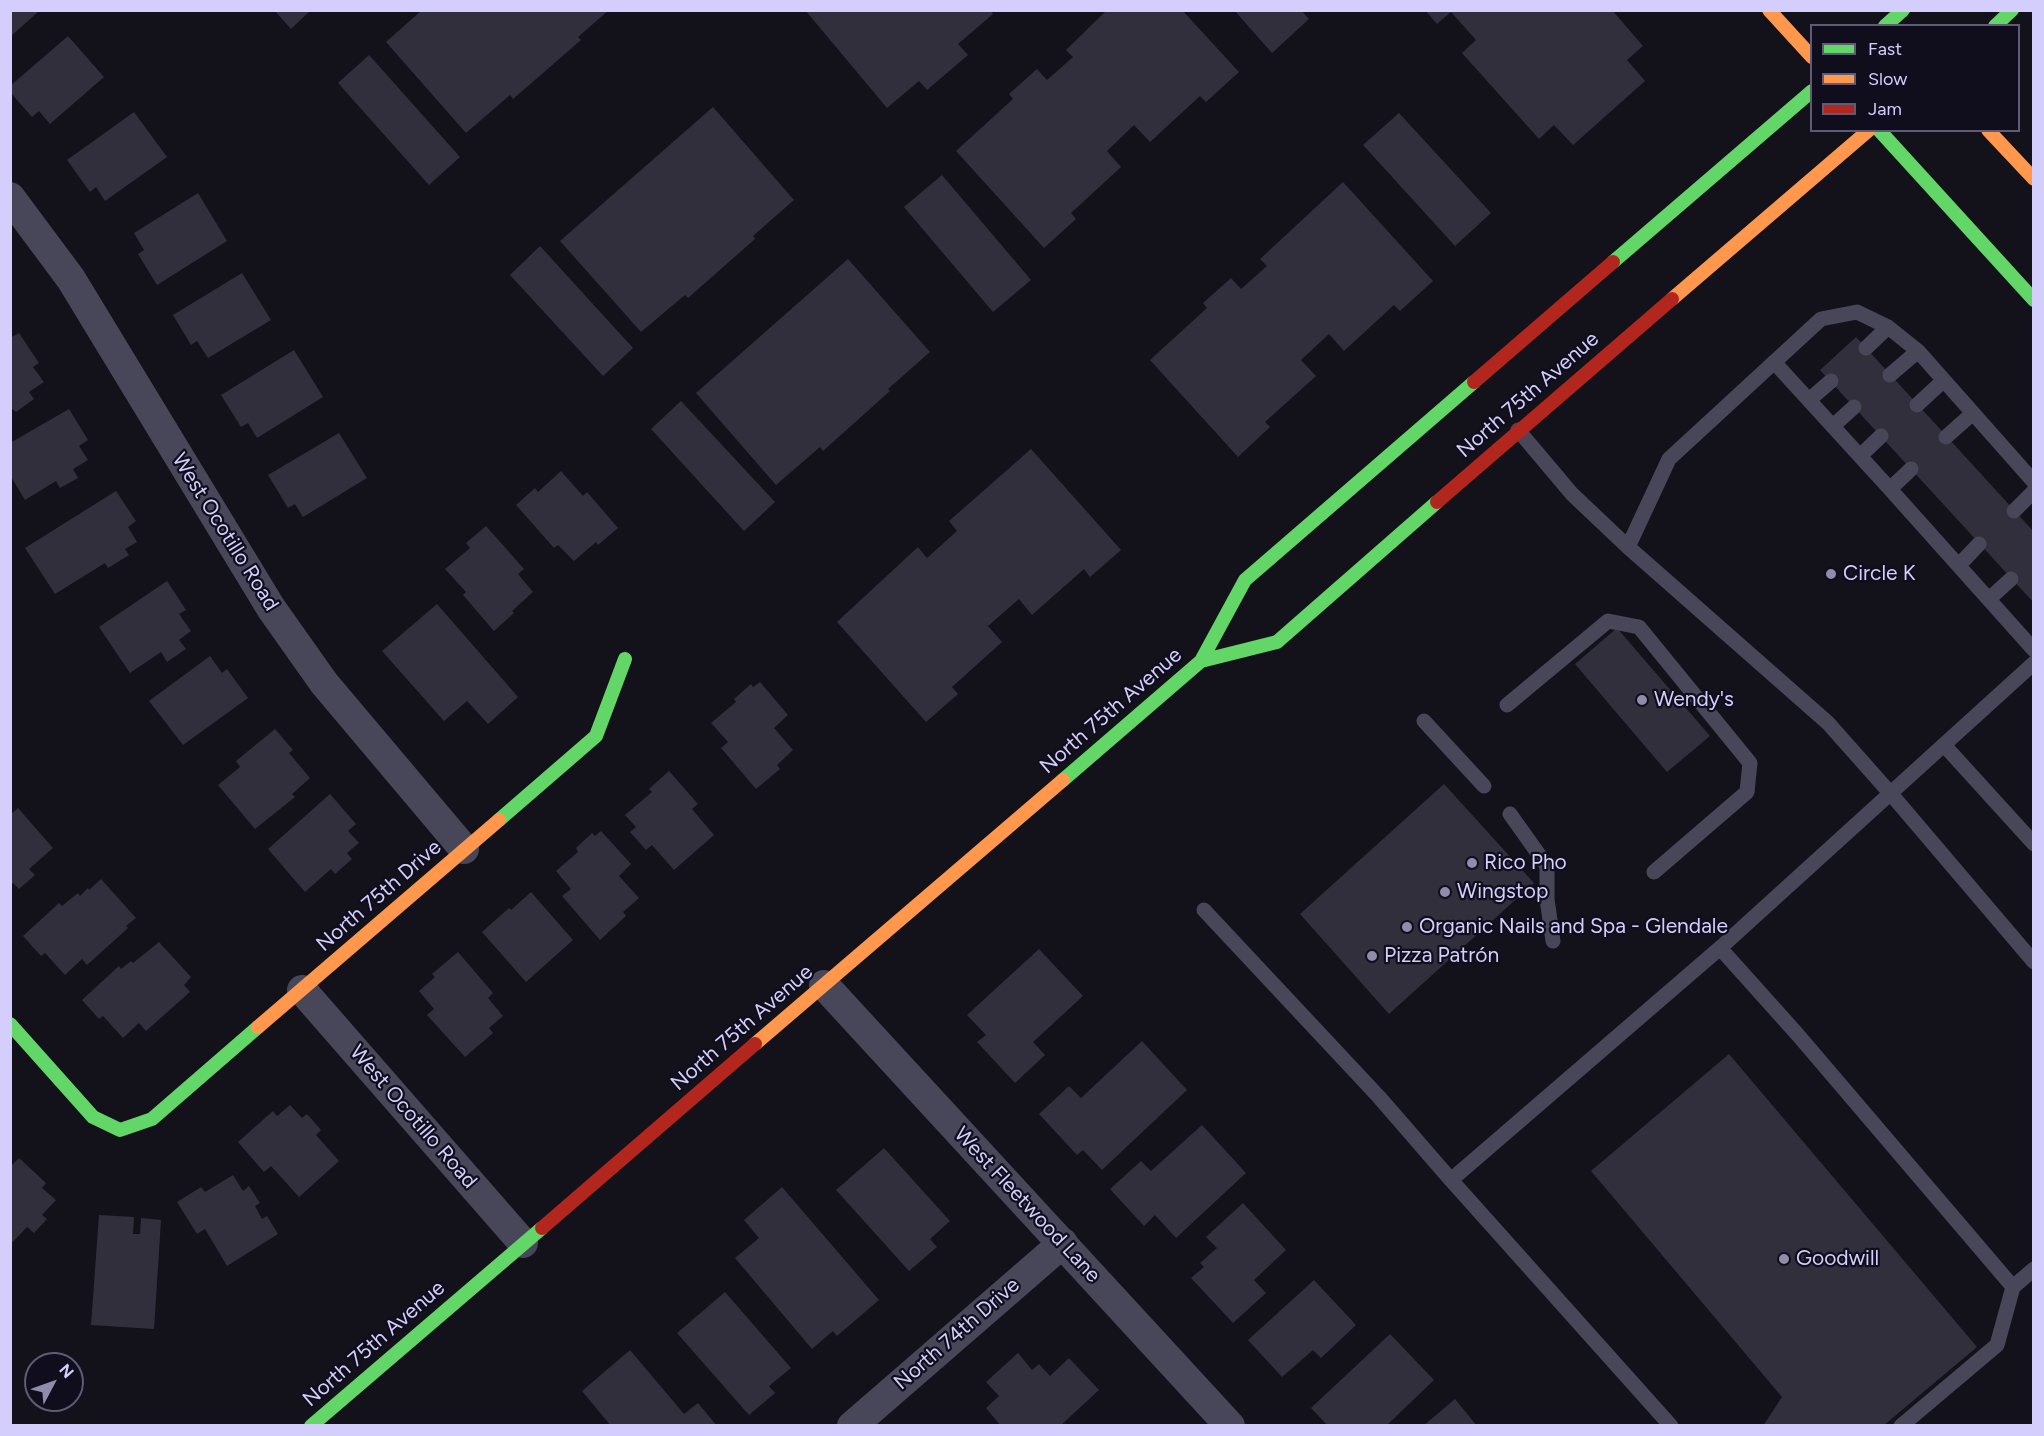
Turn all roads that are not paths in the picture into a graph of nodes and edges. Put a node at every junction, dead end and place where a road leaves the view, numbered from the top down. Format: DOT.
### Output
graph roads {
  1 [pos="1769,10"];
  2 [pos="1875,10"];
  3 [pos="1903,10"];
  4 [pos="2012,10"];
  5 [pos="1886,24"];
  6 [pos="1888,24"];
  7 [pos="1997,24"];
  8 [pos="1810,55"];
  9 [pos="1810,93"];
  10 [pos="1867,132"];
  11 [pos="1881,132"];
  12 [pos="1990,132"];
  13 [pos="2034,179"];
  14 [pos="10,197"];
  15 [pos="2034,300"];
  16 [pos="1888,327"];
  17 [pos="1866,348"];
  18 [pos="1918,351"];
  19 [pos="1774,362"];
  20 [pos="1890,375"];
  21 [pos="1944,380"];
  22 [pos="1831,381"];
  23 [pos="1809,400"];
  24 [pos="1917,405"];
  25 [pos="1854,407"];
  26 [pos="1973,412"];
  27 [pos="1833,426"];
  28 [pos="1518,430"];
  29 [pos="1881,436"];
  30 [pos="1946,436"];
  31 [pos="1860,456"];
  32 [pos="1911,469"];
  33 [pos="2034,482"];
  34 [pos="1890,489"];
  35 [pos="2034,491"];
  36 [pos="2014,511"];
  37 [pos="1979,544"];
  38 [pos="1628,548"];
  39 [pos="1959,564"];
  40 [pos="2011,579"];
  41 [pos="1989,599"];
  42 [pos="2034,650"];
  43 [pos="625,659"];
  44 [pos="1201,661"];
  45 [pos="2034,663"];
  46 [pos="1507,705"];
  47 [pos="1424,721"];
  48 [pos="1944,745"];
  49 [pos="1484,786"];
  50 [pos="1891,794"];
  51 [pos="1510,814"];
  52 [pos="2034,844"];
  53 [pos="464,849"];
  54 [pos="1653,872"];
  55 [pos="1204,910"];
  56 [pos="1553,941"];
  57 [pos="1720,948"];
  58 [pos="2034,962"];
  59 [pos="824,985"];
  60 [pos="302,990"];
  61 [pos="10,1024"];
  62 [pos="1451,1180"];
  63 [pos="523,1243"];
  64 [pos="1063,1243"];
  65 [pos="2034,1269"];
  66 [pos="2013,1287"];
  67 [pos="311,1425"];
  68 [pos="852,1425"];
  69 [pos="1230,1425"];
  70 [pos="1671,1425"];
  71 [pos="1901,1425"];
  1 -- 8 [label="main road"];
  2 -- 5 [label="main road"];
  3 -- 6 [label="main road"];
  4 -- 7 [label="main road"];
  9 -- 44 [label="main road, North 75th Avenue"];
  10 -- 28 [label="main road, North 75th Avenue"];
  11 -- 15 [label="main road"];
  12 -- 13 [label="main road"];
  14 -- 53 [label="street, West Ocotillo Road"];
  16 -- 17 [label="lane"];
  16 -- 18 [label="lane"];
  16 -- 19 [label="lane"];
  18 -- 20 [label="lane"];
  18 -- 21 [label="lane"];
  19 -- 23 [label="lane"];
  19 -- 38 [label="lane"];
  21 -- 24 [label="lane"];
  21 -- 26 [label="lane"];
  22 -- 23 [label="lane"];
  23 -- 27 [label="lane"];
  25 -- 27 [label="lane"];
  26 -- 30 [label="lane"];
  26 -- 33 [label="lane"];
  27 -- 31 [label="lane"];
  28 -- 38 [label="lane"];
  28 -- 44 [label="main road, North 75th Avenue"];
  29 -- 31 [label="lane"];
  31 -- 34 [label="lane"];
  32 -- 34 [label="lane"];
  34 -- 39 [label="lane"];
  35 -- 36 [label="lane"];
  37 -- 39 [label="lane"];
  38 -- 50 [label="lane"];
  39 -- 41 [label="lane"];
  40 -- 41 [label="lane"];
  41 -- 42 [label="lane"];
  43 -- 53 [label="main road, North 75th Drive"];
  44 -- 59 [label="main road, North 75th Avenue"];
  45 -- 48 [label="lane"];
  46 -- 54 [label="lane"];
  47 -- 49 [label="lane"];
  48 -- 50 [label="lane"];
  48 -- 52 [label="lane"];
  50 -- 57 [label="lane"];
  50 -- 58 [label="lane"];
  51 -- 56 [label="lane"];
  53 -- 60 [label="main road, North 75th Drive"];
  55 -- 62 [label="lane"];
  57 -- 62 [label="lane"];
  57 -- 66 [label="lane"];
  59 -- 63 [label="main road, North 75th Avenue"];
  59 -- 64 [label="street, West Fleetwood Lane"];
  60 -- 61 [label="main road, North 75th Drive"];
  60 -- 63 [label="street, West Ocotillo Road"];
  62 -- 70 [label="lane"];
  63 -- 67 [label="main road, North 75th Avenue"];
  64 -- 68 [label="street, North 74th Drive"];
  64 -- 69 [label="street, West Fleetwood Lane"];
  65 -- 66 [label="lane"];
  66 -- 71 [label="lane"];
}
